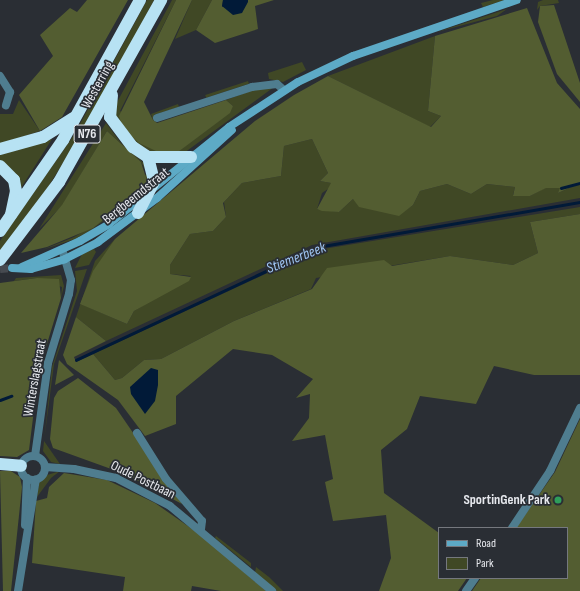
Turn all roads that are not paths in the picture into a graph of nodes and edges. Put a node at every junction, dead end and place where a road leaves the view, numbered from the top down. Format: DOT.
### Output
graph roads {
  1 [pos="140,0"];
  2 [pos="161,0"];
  3 [pos="517,0"];
  4 [pos="0,76"];
  5 [pos="112,90"];
  6 [pos="284,90"];
  7 [pos="6,105"];
  8 [pos="251,114"];
  9 [pos="77,115"];
  10 [pos="157,118"];
  11 [pos="0,149"];
  12 [pos="148,157"];
  13 [pos="190,157"];
  14 [pos="0,166"];
  15 [pos="151,190"];
  16 [pos="138,212"];
  17 [pos="10,218"];
  18 [pos="0,231"];
  19 [pos="62,249"];
  20 [pos="65,259"];
  21 [pos="0,260"];
  22 [pos="22,267"];
  23 [pos="12,268"];
  24 [pos="580,408"];
  25 [pos="136,433"];
  26 [pos="35,456"];
  27 [pos="0,464"];
  28 [pos="21,466"];
  29 [pos="45,467"];
  30 [pos="27,478"];
  31 [pos="36,479"];
  32 [pos="513,527"];
  33 [pos="201,529"];
  34 [pos="23,562"];
  35 [pos="474,579"];
  36 [pos="18,591"];
  37 [pos="272,591"];
  38 [pos="466,591"];
  1 -- 9 [label="highway, Westerring / N76"];
  2 -- 5 [label="highway, Westerring / N76"];
  3 -- 6 [label="street, Bergbeemdstraat"];
  4 -- 7 [label="street"];
  5 -- 12 [label="highway"];
  5 -- 21 [label="highway, Westerring / N76"];
  6 -- 8 [label="street, Bergbeemdstraat"];
  6 -- 10 [label="street"];
  8 -- 13 [label="street, Bergbeemdstraat"];
  8 -- 16 [label="street, Bergbeemdstraat"];
  9 -- 11 [label="highway"];
  9 -- 17 [label="highway, Westerring / N76"];
  12 -- 13 [label="highway"];
  12 -- 15 [label="highway"];
  13 -- 15 [label="street, Bergbeemdstraat"];
  14 -- 17 [label="highway"];
  15 -- 16 [label="highway"];
  15 -- 19 [label="street, Bergbeemdstraat"];
  16 -- 20 [label="street, Bergbeemdstraat"];
  17 -- 18 [label="highway, Westerring / N76"];
  19 -- 20 [label="street, Winterslagstraat"];
  19 -- 22 [label="street, Bergbeemdstraat"];
  20 -- 22 [label="street, Bergbeemdstraat"];
  20 -- 26 [label="street, Winterslagstraat"];
  22 -- 23 [label="street, Bergbeemdstraat"];
  24 -- 32 [label="street"];
  25 -- 33 [label="street, Oude Postbaan"];
  26 -- 28 [label="street"];
  26 -- 29 [label="street"];
  27 -- 28 [label="highway"];
  28 -- 30 [label="street"];
  29 -- 31 [label="street"];
  29 -- 33 [label="street, Oude Postbaan"];
  30 -- 31 [label="street"];
  30 -- 34 [label="street"];
  31 -- 34 [label="street"];
  33 -- 37 [label="street, Oude Postbaan"];
  34 -- 36 [label="street"];
  35 -- 38 [label="street"];
}
